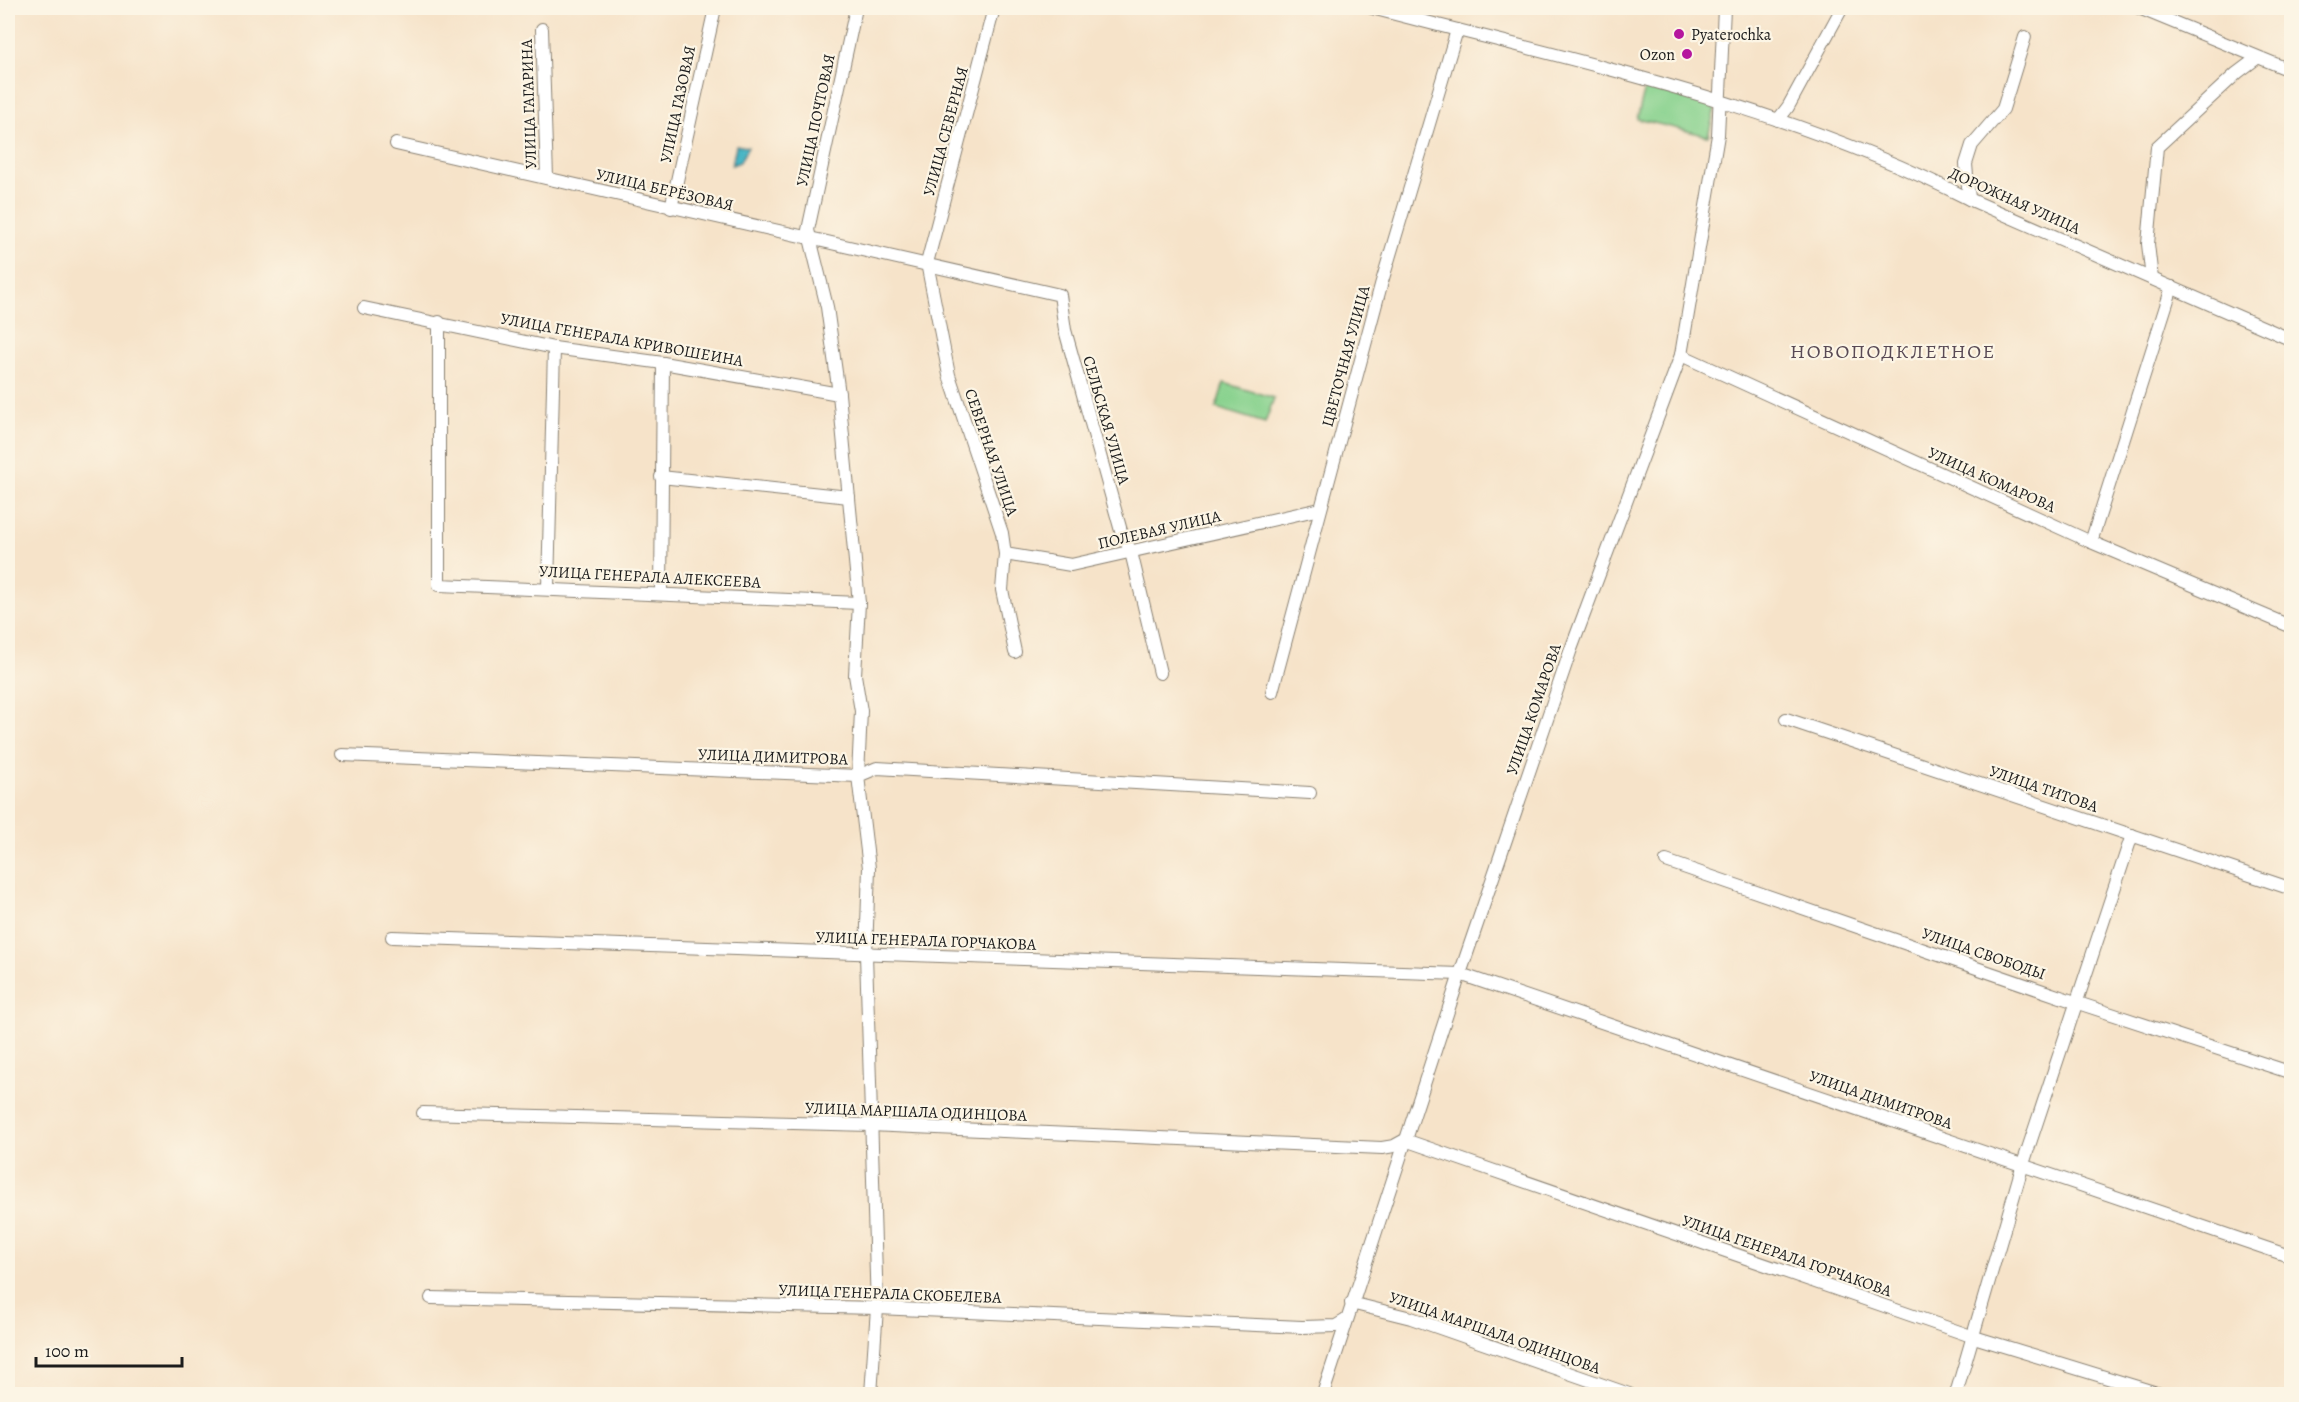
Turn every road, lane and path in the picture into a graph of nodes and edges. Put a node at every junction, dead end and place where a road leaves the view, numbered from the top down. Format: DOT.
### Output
graph roads {
  1 [pos="715,8"];
  2 [pos="856,8"];
  3 [pos="994,8"];
  4 [pos="1372,8"];
  5 [pos="1724,8"];
  6 [pos="1842,8"];
  7 [pos="2139,8"];
  8 [pos="542,29"];
  9 [pos="1457,30"];
  10 [pos="2025,37"];
  11 [pos="2257,58"];
  12 [pos="2292,71"];
  13 [pos="1720,100"];
  14 [pos="1778,120"];
  15 [pos="396,144"];
  16 [pos="547,178"];
  17 [pos="1969,199"];
  18 [pos="671,208"];
  19 [pos="810,239"];
  20 [pos="927,263"];
  21 [pos="2152,279"];
  22 [pos="2172,287"];
  23 [pos="1060,294"];
  24 [pos="364,308"];
  25 [pos="439,322"];
  26 [pos="2292,340"];
  27 [pos="554,348"];
  28 [pos="1681,355"];
  29 [pos="663,363"];
  30 [pos="839,394"];
  31 [pos="661,477"];
  32 [pos="849,497"];
  33 [pos="1320,509"];
  34 [pos="2091,542"];
  35 [pos="1131,552"];
  36 [pos="1005,554"];
  37 [pos="548,588"];
  38 [pos="661,592"];
  39 [pos="859,603"];
  40 [pos="2292,627"];
  41 [pos="1015,652"];
  42 [pos="1160,673"];
  43 [pos="1272,692"];
  44 [pos="1786,719"];
  45 [pos="342,755"];
  46 [pos="858,776"];
  47 [pos="1310,793"];
  48 [pos="2132,835"];
  49 [pos="1666,861"];
  50 [pos="2292,888"];
  51 [pos="392,937"];
  52 [pos="866,954"];
  53 [pos="1460,974"];
  54 [pos="2078,1003"];
  55 [pos="2292,1073"];
  56 [pos="423,1113"];
  57 [pos="870,1125"];
  58 [pos="1405,1140"];
  59 [pos="2023,1164"];
  60 [pos="2292,1257"];
  61 [pos="431,1298"];
  62 [pos="1351,1303"];
  63 [pos="877,1308"];
  64 [pos="1346,1320"];
  65 [pos="1974,1337"];
  66 [pos="871,1395"];
  67 [pos="1323,1395"];
  68 [pos="1629,1395"];
  69 [pos="1956,1395"];
  70 [pos="2160,1395"];
  1 -- 18 [label="street, УЛИЦА ГАЗОВАЯ"];
  2 -- 19 [label="street, УЛИЦА ПОЧТОВАЯ"];
  3 -- 20 [label="street, УЛИЦА СЕВЕРНАЯ"];
  4 -- 9 [label="street, ДОРОЖНАЯ УЛИЦА"];
  5 -- 13 [label="street, УЛИЦА КОМАРОВА"];
  6 -- 14 [label="street"];
  7 -- 11 [label="street"];
  8 -- 16 [label="street, УЛИЦА ГАГАРИНА"];
  9 -- 13 [label="street, ДОРОЖНАЯ УЛИЦА"];
  9 -- 33 [label="street, ЦВЕТОЧНАЯ УЛИЦА"];
  10 -- 17 [label="street"];
  11 -- 12 [label="street"];
  11 -- 21 [label="street"];
  13 -- 14 [label="street, ДОРОЖНАЯ УЛИЦА"];
  13 -- 28 [label="street, УЛИЦА КОМАРОВА"];
  14 -- 17 [label="street, ДОРОЖНАЯ УЛИЦА"];
  15 -- 16 [label="street, УЛИЦА БЕРЁЗОВАЯ"];
  16 -- 18 [label="street, УЛИЦА БЕРЁЗОВАЯ"];
  17 -- 21 [label="street, ДОРОЖНАЯ УЛИЦА"];
  18 -- 19 [label="street, УЛИЦА БЕРЁЗОВАЯ"];
  19 -- 20 [label="street, УЛИЦА БЕРЁЗОВАЯ"];
  19 -- 30 [label="street, УЛИЦА ПОЧТОВАЯ"];
  20 -- 23 [label="street, УЛИЦА БЕРЁЗОВАЯ"];
  20 -- 36 [label="street, СЕВЕРНАЯ УЛИЦА"];
  21 -- 22 [label="street, ДОРОЖНАЯ УЛИЦА"];
  22 -- 26 [label="street, ДОРОЖНАЯ УЛИЦА"];
  22 -- 34 [label="street"];
  23 -- 35 [label="street, СЕЛЬСКАЯ УЛИЦА"];
  24 -- 25 [label="street, УЛИЦА ГЕНЕРАЛА КРИВОШЕИНА"];
  25 -- 27 [label="street, УЛИЦА ГЕНЕРАЛА КРИВОШЕИНА"];
  25 -- 37 [label="street, УЛИЦА ГЕНЕРАЛА АЛЕКСЕЕВА"];
  27 -- 29 [label="street, УЛИЦА ГЕНЕРАЛА КРИВОШЕИНА"];
  27 -- 37 [label="street"];
  28 -- 34 [label="street, УЛИЦА КОМАРОВА"];
  28 -- 53 [label="street, УЛИЦА КОМАРОВА"];
  29 -- 30 [label="street, УЛИЦА ГЕНЕРАЛА КРИВОШЕИНА"];
  29 -- 31 [label="street"];
  30 -- 32 [label="street, УЛИЦА ПОЧТОВАЯ"];
  31 -- 32 [label="street"];
  31 -- 38 [label="street"];
  32 -- 39 [label="street, УЛИЦА ПОЧТОВАЯ"];
  33 -- 35 [label="street, ПОЛЕВАЯ УЛИЦА"];
  33 -- 43 [label="street, ЦВЕТОЧНАЯ УЛИЦА"];
  34 -- 40 [label="street, УЛИЦА КОМАРОВА"];
  35 -- 36 [label="street, ПОЛЕВАЯ УЛИЦА"];
  35 -- 42 [label="street, СЕЛЬСКАЯ УЛИЦА"];
  36 -- 41 [label="street, СЕВЕРНАЯ УЛИЦА"];
  37 -- 38 [label="street, УЛИЦА ГЕНЕРАЛА АЛЕКСЕЕВА"];
  38 -- 39 [label="street, УЛИЦА ГЕНЕРАЛА АЛЕКСЕЕВА"];
  39 -- 46 [label="street, УЛИЦА ПОЧТОВАЯ"];
  44 -- 48 [label="street, УЛИЦА ТИТОВА"];
  45 -- 46 [label="street, УЛИЦА ДИМИТРОВА"];
  46 -- 47 [label="street, УЛИЦА ДИМИТРОВА"];
  46 -- 52 [label="street, УЛИЦА ПОЧТОВАЯ"];
  48 -- 50 [label="street, УЛИЦА ТИТОВА"];
  48 -- 54 [label="street"];
  49 -- 54 [label="street, УЛИЦА СВОБОДЫ"];
  51 -- 52 [label="street, УЛИЦА ГЕНЕРАЛА ГОРЧАКОВА"];
  52 -- 53 [label="street, УЛИЦА ГЕНЕРАЛА ГОРЧАКОВА"];
  52 -- 57 [label="street, УЛИЦА ПОЧТОВАЯ"];
  53 -- 58 [label="street, УЛИЦА КОМАРОВА"];
  53 -- 59 [label="street, УЛИЦА ДИМИТРОВА"];
  54 -- 55 [label="street, УЛИЦА СВОБОДЫ"];
  54 -- 59 [label="street"];
  56 -- 57 [label="street, УЛИЦА МАРШАЛА ОДИНЦОВА"];
  57 -- 58 [label="street, УЛИЦА МАРШАЛА ОДИНЦОВА"];
  57 -- 63 [label="street, УЛИЦА ПОЧТОВАЯ"];
  58 -- 62 [label="street, УЛИЦА КОМАРОВА"];
  58 -- 65 [label="street, УЛИЦА ГЕНЕРАЛА ГОРЧАКОВА"];
  59 -- 60 [label="street, УЛИЦА ДИМИТРОВА"];
  59 -- 65 [label="street"];
  61 -- 63 [label="street, УЛИЦА ГЕНЕРАЛА СКОБЕЛЕВА"];
  62 -- 64 [label="street, УЛИЦА КОМАРОВА"];
  62 -- 68 [label="street, УЛИЦА МАРШАЛА ОДИНЦОВА"];
  63 -- 64 [label="street, УЛИЦА ГЕНЕРАЛА СКОБЕЛЕВА"];
  63 -- 66 [label="street, УЛИЦА ПОЧТОВАЯ"];
  64 -- 67 [label="street, УЛИЦА КОМАРОВА"];
  65 -- 69 [label="street"];
  65 -- 70 [label="street, УЛИЦА ГЕНЕРАЛА ГОРЧАКОВА"];
}
